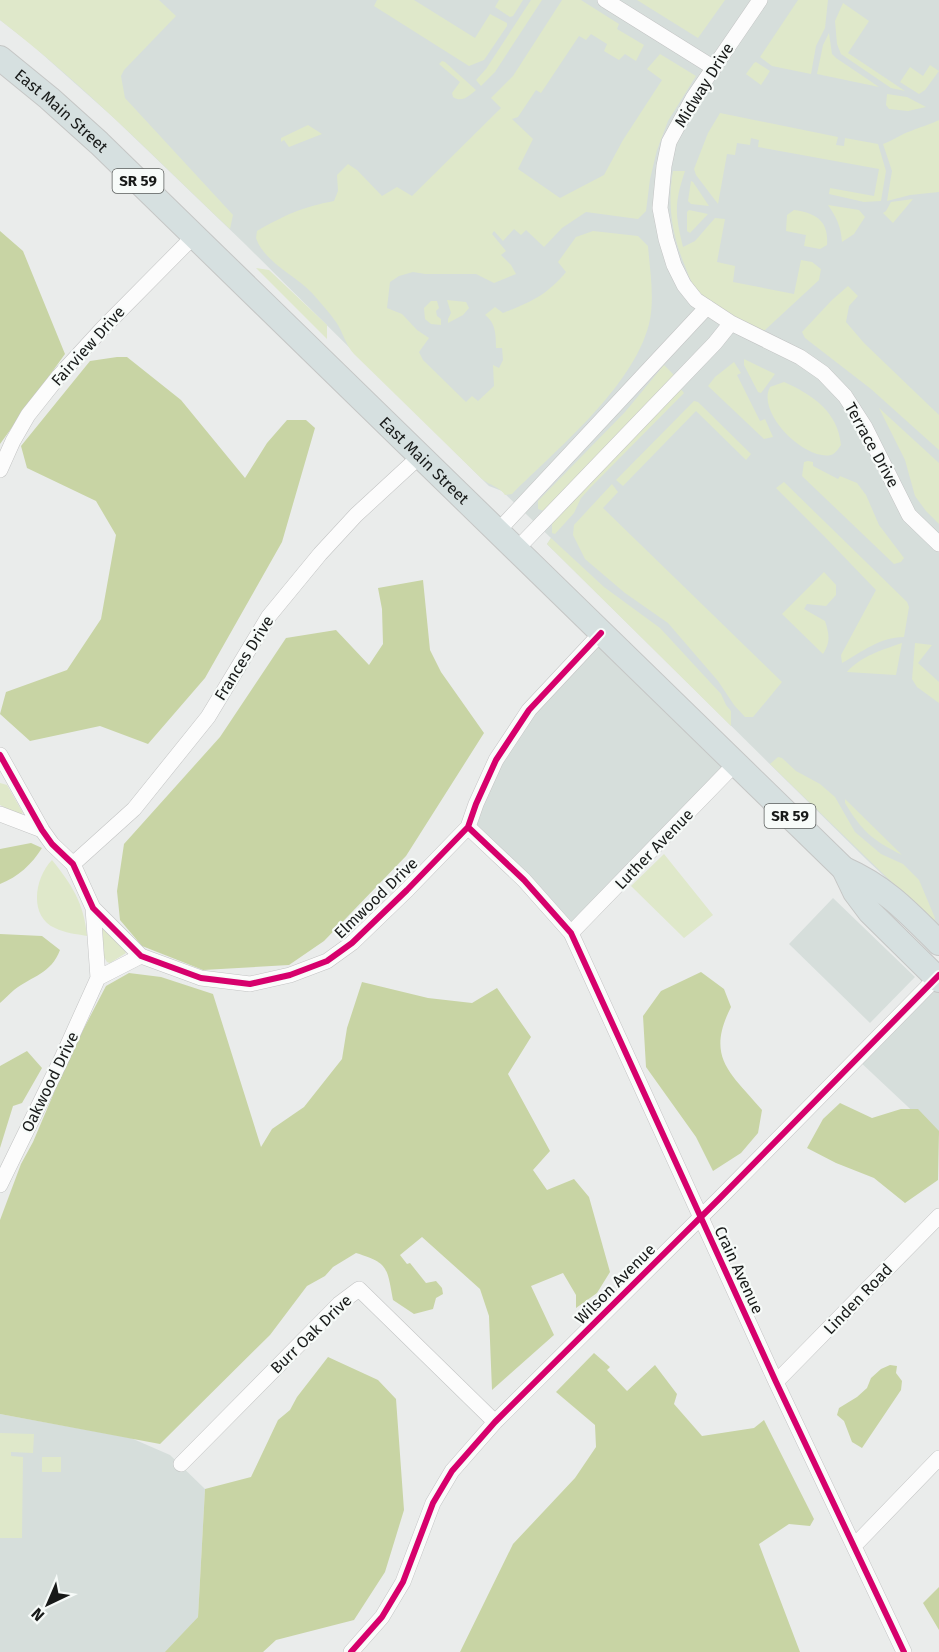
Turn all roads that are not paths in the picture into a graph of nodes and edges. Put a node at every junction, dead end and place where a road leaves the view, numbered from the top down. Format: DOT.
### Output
graph roads {
  1 [pos="605,0"];
  2 [pos="760,0"];
  3 [pos="0,58"];
  4 [pos="714,68"];
  5 [pos="194,236"];
  6 [pos="707,307"];
  7 [pos="731,323"];
  8 [pos="420,456"];
  9 [pos="0,470"];
  10 [pos="497,532"];
  11 [pos="939,544"];
  12 [pos="516,550"];
  13 [pos="601,633"];
  14 [pos="736,763"];
  15 [pos="2,764"];
  16 [pos="0,814"];
  17 [pos="468,827"];
  18 [pos="42,830"];
  19 [pos="73,864"];
  20 [pos="844,869"];
  21 [pos="93,909"];
  22 [pos="571,933"];
  23 [pos="939,943"];
  24 [pos="141,956"];
  25 [pos="98,978"];
  26 [pos="938,978"];
  27 [pos="0,1185"];
  28 [pos="939,1216"];
  29 [pos="700,1218"];
  30 [pos="776,1382"];
  31 [pos="495,1422"];
  32 [pos="939,1458"];
  33 [pos="181,1464"];
  34 [pos="854,1546"];
  35 [pos="356,1647"];
  36 [pos="904,1652"];
  1 -- 4 [label="street"];
  2 -- 4 [label="street, Midway Drive"];
  3 -- 5 [label="main road, East Main Street / SR 59"];
  4 -- 6 [label="street, Midway Drive"];
  5 -- 8 [label="main road, East Main Street / SR 59"];
  5 -- 9 [label="street, Fairview Drive"];
  6 -- 7 [label="street, Midway Drive"];
  6 -- 10 [label="street"];
  7 -- 11 [label="street, Terrace Drive"];
  7 -- 12 [label="street"];
  8 -- 10 [label="main road, East Main Street / SR 59"];
  8 -- 19 [label="street, Frances Drive"];
  10 -- 12 [label="main road, East Main Street / SR 59"];
  12 -- 13 [label="main road, East Main Street / SR 59"];
  13 -- 14 [label="main road, East Main Street / SR 59"];
  13 -- 17 [label="street, Elmwood Drive"];
  14 -- 20 [label="main road, East Main Street / SR 59"];
  14 -- 22 [label="street, Luther Avenue"];
  15 -- 18 [label="street"];
  16 -- 18 [label="street"];
  17 -- 22 [label="street, Crain Avenue"];
  17 -- 24 [label="street, Elmwood Drive"];
  18 -- 19 [label="street"];
  19 -- 21 [label="street, Elmwood Drive"];
  20 -- 23 [label="main road, East Main Street / SR 59"];
  20 -- 26 [label="main road, East Main Street / SR 59"];
  21 -- 24 [label="street, Elmwood Drive"];
  21 -- 25 [label="street, Oakwood Drive"];
  22 -- 29 [label="street, Crain Avenue"];
  24 -- 25 [label="street"];
  25 -- 27 [label="street, Oakwood Drive"];
  26 -- 29 [label="street, Wilson Avenue"];
  28 -- 30 [label="street, Linden Road"];
  29 -- 30 [label="street, Crain Avenue"];
  29 -- 31 [label="street, Wilson Avenue"];
  30 -- 34 [label="street, Crain Avenue"];
  31 -- 33 [label="street, Burr Oak Drive"];
  31 -- 35 [label="street, Wilson Avenue"];
  32 -- 34 [label="street"];
  34 -- 36 [label="street, Crain Avenue"];
}
